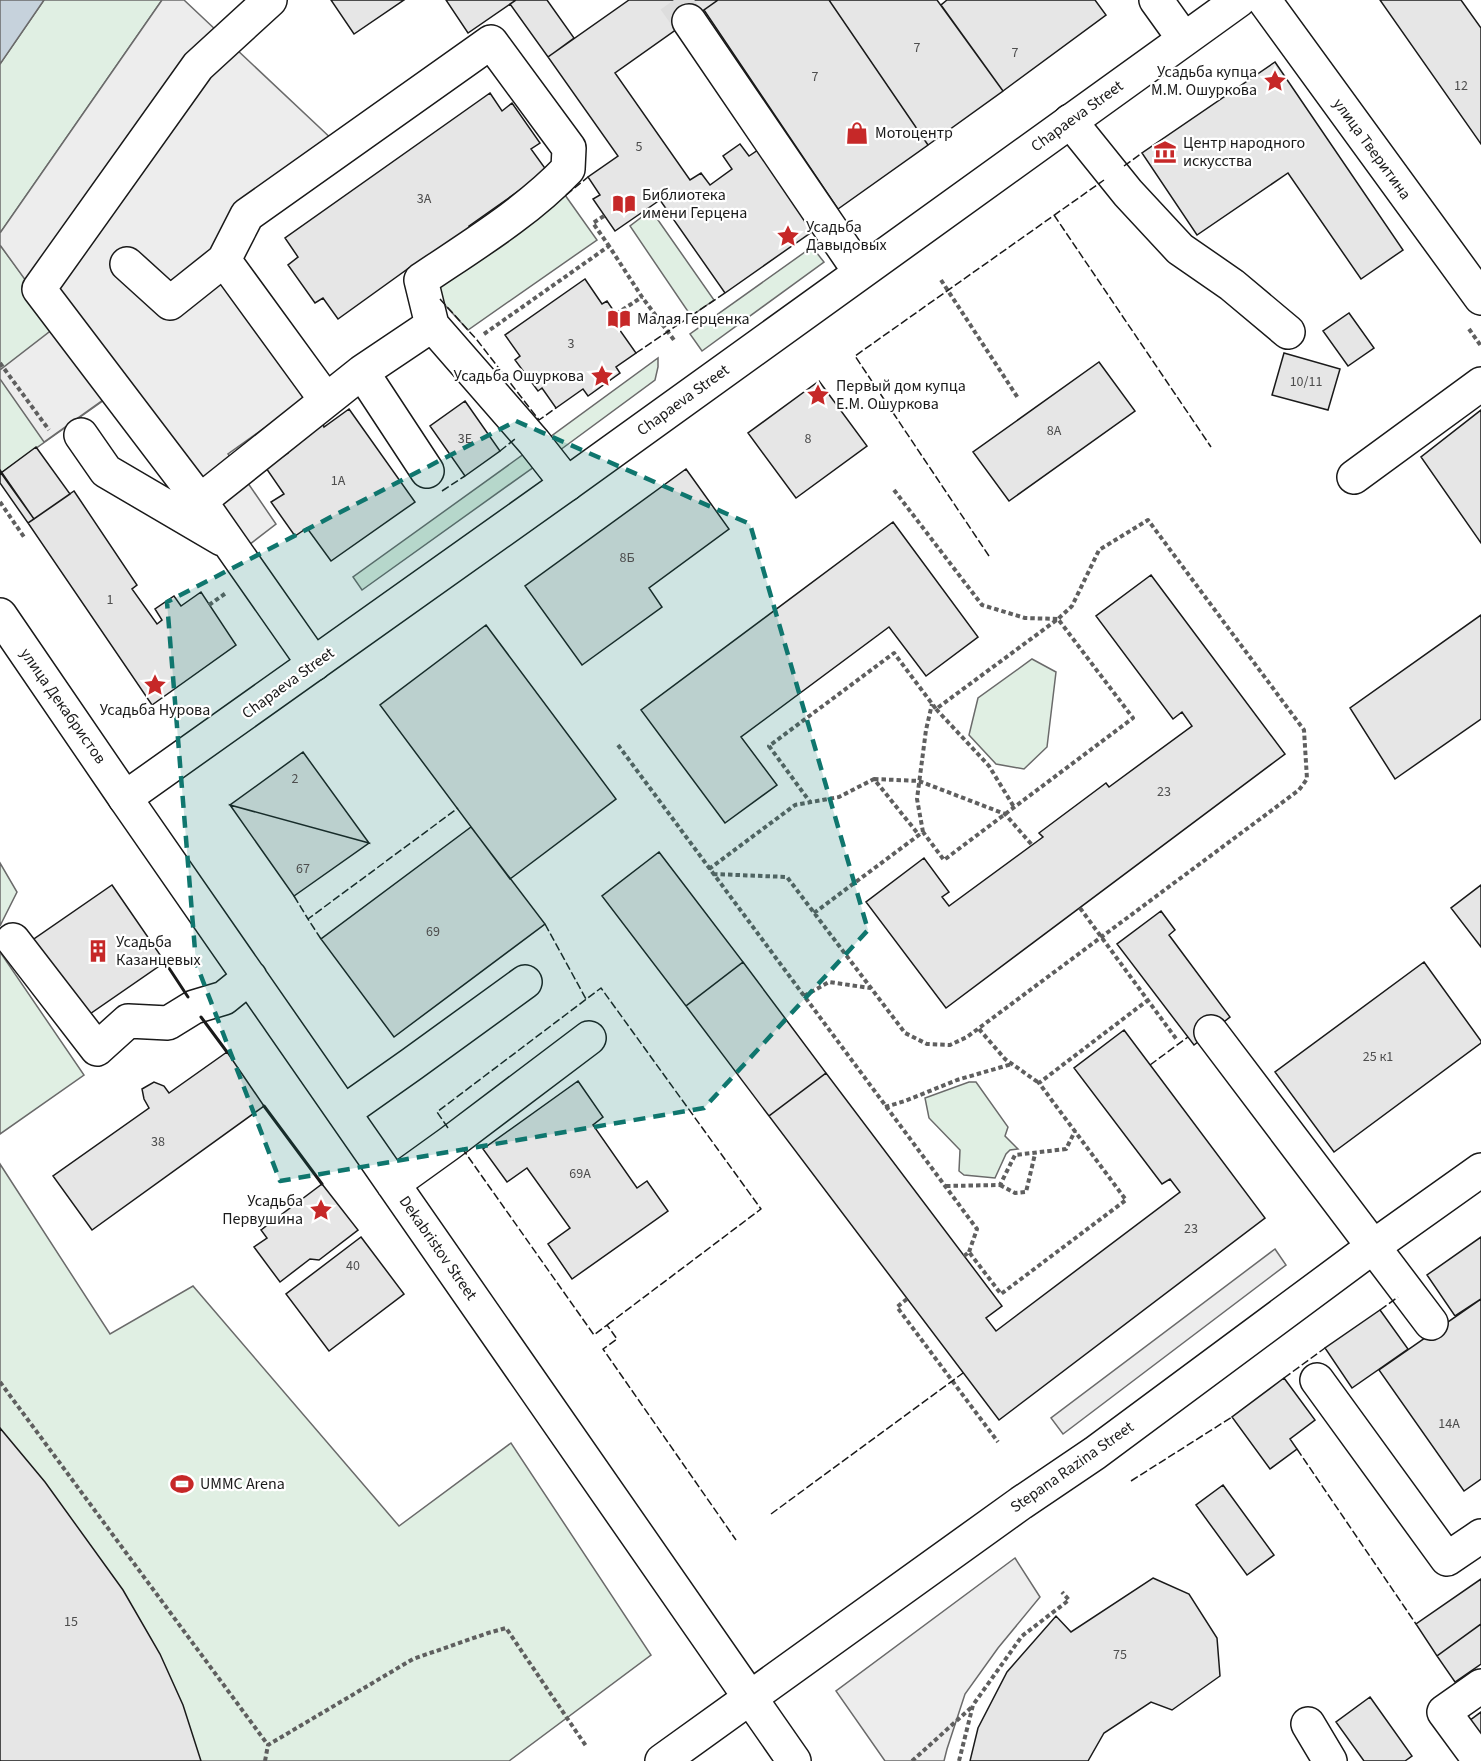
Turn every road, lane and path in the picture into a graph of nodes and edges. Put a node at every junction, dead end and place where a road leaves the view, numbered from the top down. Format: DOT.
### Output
graph roads {
  1 [pos="270,0"];
  2 [pos="1156,0"];
  3 [pos="1239,0"];
  4 [pos="1264,0"];
  5 [pos="689,21"];
  6 [pos="1184,39"];
  7 [pos="1070,121"];
  8 [pos="604,216"];
  9 [pos="609,246"];
  10 [pos="225,260"];
  11 [pos="127,264"];
  12 [pos="860,272"];
  13 [pos="941,280"];
  14 [pos="642,297"];
  15 [pos="1481,298"];
  16 [pos="616,314"];
  17 [pos="432,325"];
  18 [pos="1288,332"];
  19 [pos="674,340"];
  20 [pos="456,353"];
  21 [pos="0,363"];
  22 [pos="362,372"];
  23 [pos="1481,384"];
  24 [pos="1018,398"];
  25 [pos="326,400"];
  26 [pos="81,435"];
  27 [pos="427,471"];
  28 [pos="1354,477"];
  29 [pos="567,484"];
  30 [pos="894,490"];
  31 [pos="201,501"];
  32 [pos="0,502"];
  33 [pos="24,537"];
  34 [pos="232,545"];
  35 [pos="0,615"];
  36 [pos="1058,619"];
  37 [pos="314,664"];
  38 [pos="932,704"];
  39 [pos="936,709"];
  40 [pos="618,746"];
  41 [pos="874,779"];
  42 [pos="919,781"];
  43 [pos="125,798"];
  44 [pos="810,802"];
  45 [pos="1014,807"];
  46 [pos="1005,814"];
  47 [pos="921,833"];
  48 [pos="1032,845"];
  49 [pos="709,869"];
  50 [pos="712,874"];
  51 [pos="1080,908"];
  52 [pos="814,913"];
  53 [pos="1101,937"];
  54 [pos="13,940"];
  55 [pos="250,977"];
  56 [pos="525,982"];
  57 [pos="871,988"];
  58 [pos="804,996"];
  59 [pos="1148,1000"];
  60 [pos="979,1029"];
  61 [pos="1211,1032"];
  62 [pos="589,1038"];
  63 [pos="1180,1042"];
  64 [pos="1012,1064"];
  65 [pos="1039,1083"];
  66 [pos="885,1107"];
  67 [pos="344,1112"];
  68 [pos="1074,1131"];
  69 [pos="1035,1154"];
  70 [pos="1481,1170"];
  71 [pos="393,1184"];
  72 [pos="1000,1185"];
  73 [pos="945,1186"];
  74 [pos="1374,1246"];
  75 [pos="969,1252"];
  76 [pos="964,1256"];
  77 [pos="907,1299"];
  78 [pos="1431,1323"];
  79 [pos="1317,1380"];
  80 [pos="0,1382"];
  81 [pos="998,1442"];
  82 [pos="1481,1536"];
  83 [pos="1062,1592"];
  84 [pos="1481,1686"];
  85 [pos="751,1698"];
  86 [pos="973,1705"];
  87 [pos="1308,1724"];
  88 [pos="268,1745"];
  89 [pos="586,1746"];
  90 [pos="1466,1756"];
  91 [pos="265,1761"];
  92 [pos="662,1761"];
  93 [pos="794,1761"];
  94 [pos="912,1761"];
  95 [pos="959,1761"];
  96 [pos="1330,1761"];
  1 -- 31 [label="street"];
  2 -- 6 [label="street"];
  3 -- 6 [label="street, Chapaeva Street"];
  4 -- 15 [label="street, улица Тверитина"];
  5 -- 12 [label="street"];
  6 -- 7 [label="street, Chapaeva Street"];
  7 -- 12 [label="street, Chapaeva Street"];
  7 -- 18 [label="street"];
  8 -- 9 [label="path"];
  9 -- 14 [label="path"];
  9 -- 20 [label="path"];
  10 -- 11 [label="street"];
  10 -- 17 [label="street"];
  10 -- 25 [label="street"];
  12 -- 29 [label="street, Chapaeva Street"];
  13 -- 24 [label="path"];
  14 -- 16 [label="path"];
  14 -- 19 [label="path"];
  17 -- 20 [label="street"];
  17 -- 22 [label="street"];
  20 -- 29 [label="street"];
  21 -- 26 [label="path"];
  22 -- 25 [label="street"];
  22 -- 27 [label="street"];
  23 -- 28 [label="street"];
  25 -- 31 [label="street"];
  26 -- 34 [label="street"];
  29 -- 37 [label="street, Chapaeva Street"];
  30 -- 36 [label="path"];
  31 -- 34 [label="street"];
  32 -- 33 [label="path"];
  34 -- 37 [label="street"];
  35 -- 43 [label="street, улица Декабристов"];
  36 -- 39 [label="path"];
  36 -- 45 [label="path"];
  36 -- 53 [label="path"];
  37 -- 43 [label="street, Chapaeva Street"];
  38 -- 39 [label="path"];
  38 -- 42 [label="path"];
  38 -- 44 [label="path"];
  39 -- 45 [label="path"];
  40 -- 49 [label="path"];
  41 -- 42 [label="path"];
  41 -- 44 [label="path"];
  41 -- 47 [label="path"];
  42 -- 46 [label="path"];
  42 -- 47 [label="path"];
  43 -- 55 [label="street, Dekabristov Street"];
  44 -- 49 [label="path"];
  45 -- 46 [label="path"];
  46 -- 47 [label="path"];
  46 -- 48 [label="path"];
  47 -- 52 [label="path"];
  49 -- 50 [label="path"];
  50 -- 52 [label="path"];
  50 -- 58 [label="path"];
  51 -- 53 [label="path"];
  52 -- 57 [label="path"];
  53 -- 59 [label="path"];
  53 -- 60 [label="path"];
  54 -- 55 [label="street"];
  55 -- 67 [label="street, Dekabristov Street"];
  56 -- 67 [label="street"];
  57 -- 58 [label="path"];
  57 -- 60 [label="path"];
  58 -- 66 [label="path"];
  59 -- 63 [label="path"];
  59 -- 65 [label="path"];
  60 -- 64 [label="path"];
  61 -- 74 [label="street"];
  62 -- 71 [label="street"];
  64 -- 65 [label="path"];
  64 -- 66 [label="path"];
  65 -- 68 [label="path"];
  66 -- 73 [label="path"];
  67 -- 71 [label="street, Dekabristov Street"];
  68 -- 69 [label="path"];
  68 -- 75 [label="path"];
  69 -- 72 [label="path"];
  69 -- 72 [label="path"];
  70 -- 74 [label="street, Stepana Razina Street"];
  71 -- 85 [label="street, Dekabristov Street"];
  72 -- 73 [label="path"];
  73 -- 75 [label="path"];
  74 -- 78 [label="street"];
  74 -- 85 [label="street, Stepana Razina Street"];
  75 -- 76 [label="path"];
  77 -- 81 [label="path"];
  79 -- 82 [label="street"];
  80 -- 88 [label="path"];
  83 -- 86 [label="path"];
  84 -- 90 [label="street"];
  85 -- 92 [label="street, Stepana Razina Street"];
  85 -- 93 [label="street"];
  86 -- 94 [label="path"];
  86 -- 95 [label="path"];
  87 -- 96 [label="street"];
  88 -- 89 [label="path"];
  88 -- 91 [label="path"];
}
